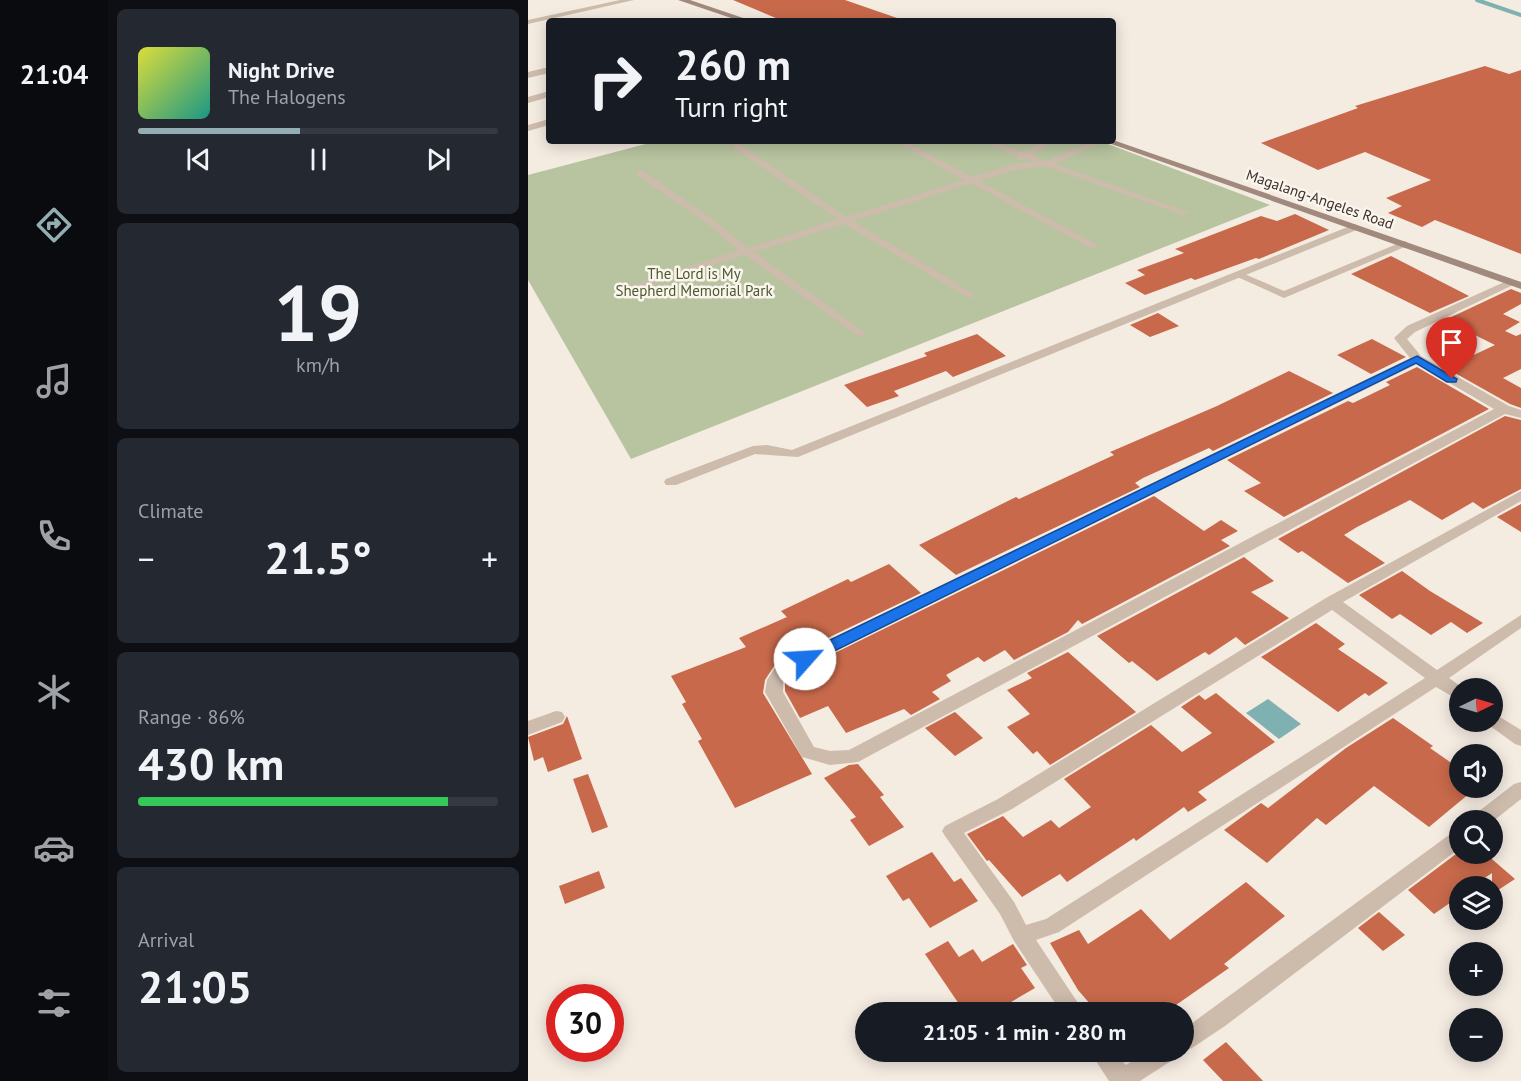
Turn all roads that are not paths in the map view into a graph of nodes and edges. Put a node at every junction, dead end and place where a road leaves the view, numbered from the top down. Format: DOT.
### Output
graph roads {
  1 [pos="630,0"];
  2 [pos="682,0"];
  3 [pos="546,18"];
  4 [pos="547,18"];
  5 [pos="739,18"];
  6 [pos="528,22"];
  7 [pos="546,71"];
  8 [pos="528,75"];
  9 [pos="546,95"];
  10 [pos="528,100"];
  11 [pos="546,123"];
  12 [pos="528,128"];
  13 [pos="904,144"];
  14 [pos="992,144"];
  15 [pos="1045,144"];
  16 [pos="1093,144"];
  17 [pos="1116,144"];
  18 [pos="737,146"];
  19 [pos="1023,156"];
  20 [pos="1049,163"];
  21 [pos="1014,167"];
  22 [pos="640,173"];
  23 [pos="970,181"];
  24 [pos="1185,213"];
  25 [pos="846,221"];
  26 [pos="1355,227"];
  27 [pos="1404,244"];
  28 [pos="1093,246"];
  29 [pos="747,252"];
  30 [pos="1238,275"];
  31 [pos="1516,284"];
  32 [pos="620,291"];
  33 [pos="969,295"];
  34 [pos="860,334"];
  35 [pos="1417,359"];
  36 [pos="1504,409"];
  37 [pos="1521,414"];
  38 [pos="671,482"];
  39 [pos="1521,495"];
  40 [pos="1332,602"];
  41 [pos="1521,620"];
  42 [pos="1437,678"];
  43 [pos="1449,687"];
  44 [pos="556,717"];
  45 [pos="1503,726"];
  46 [pos="528,728"];
  47 [pos="1521,739"];
  48 [pos="1521,789"];
  49 [pos="1494,810"];
  50 [pos="1449,845"];
  51 [pos="1021,936"];
  52 [pos="1066,1002"];
  53 [pos="1194,1035"];
  54 [pos="1108,1062"];
  55 [pos="1150,1062"];
  56 [pos="1121,1080"];
  1 -- 4 [label="street"];
  2 -- 5 [label="main road"];
  3 -- 6 [label="street"];
  7 -- 8 [label="street"];
  9 -- 10 [label="street"];
  11 -- 12 [label="street"];
  13 -- 23 [label="lane"];
  14 -- 19 [label="lane"];
  15 -- 19 [label="lane"];
  16 -- 20 [label="lane"];
  17 -- 26 [label="main road, Magalang-Angeles Road"];
  18 -- 25 [label="lane"];
  19 -- 20 [label="lane"];
  19 -- 21 [label="lane"];
  20 -- 21 [label="lane"];
  20 -- 24 [label="lane"];
  21 -- 23 [label="lane"];
  22 -- 29 [label="lane"];
  23 -- 25 [label="lane"];
  23 -- 28 [label="lane"];
  25 -- 29 [label="lane"];
  25 -- 33 [label="lane"];
  26 -- 27 [label="main road, Magalang-Angeles Road"];
  26 -- 30 [label="street"];
  27 -- 30 [label="lane"];
  27 -- 31 [label="main road, Magalang-Angeles Road"];
  29 -- 32 [label="lane"];
  29 -- 34 [label="lane"];
  30 -- 38 [label="street"];
  31 -- 35 [label="street"];
  35 -- 36 [label="street"];
  35 -- 36 [label="street"];
  36 -- 37 [label="street"];
  39 -- 40 [label="street"];
  40 -- 42 [label="street"];
  40 -- 51 [label="street"];
  41 -- 42 [label="street"];
  42 -- 43 [label="street"];
  42 -- 51 [label="street"];
  44 -- 46 [label="street"];
  45 -- 47 [label="street"];
  48 -- 49 [label="street"];
  50 -- 53 [label="street"];
  51 -- 52 [label="street"];
  54 -- 56 [label="street"];
  55 -- 56 [label="street"];
}
